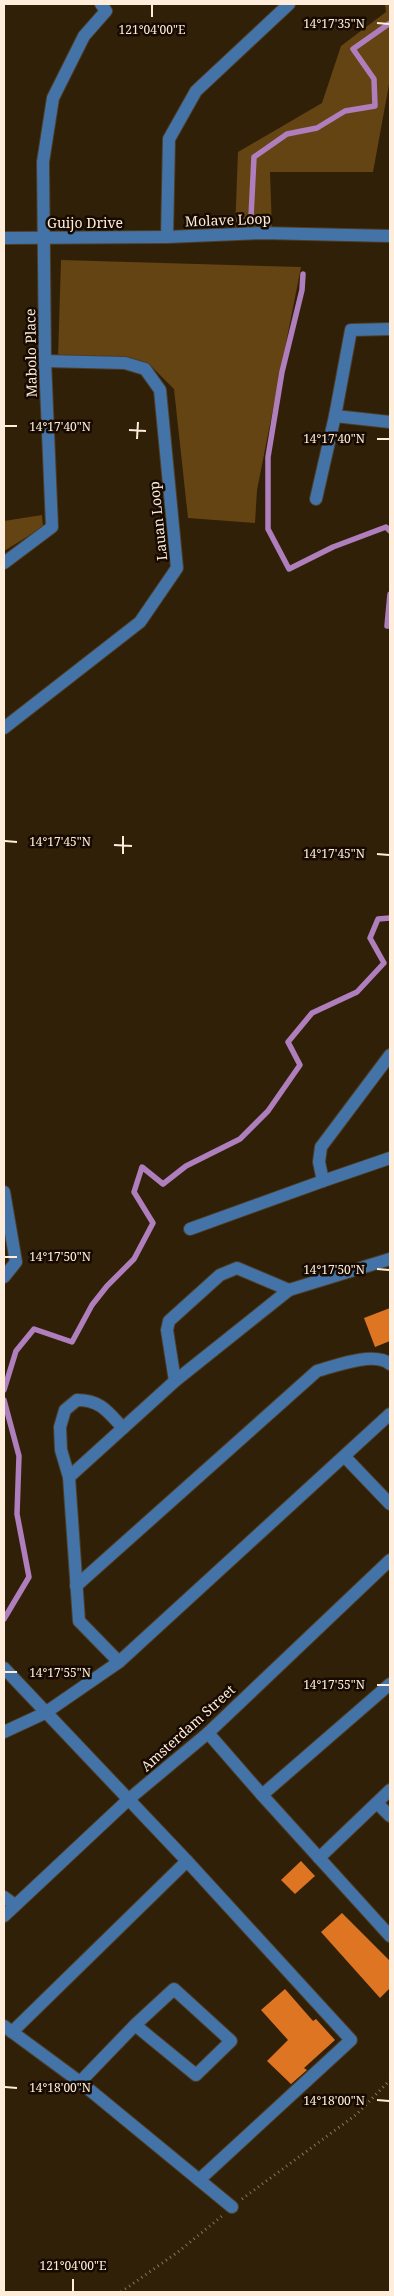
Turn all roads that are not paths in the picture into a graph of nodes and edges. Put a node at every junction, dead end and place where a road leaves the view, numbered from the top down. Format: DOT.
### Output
graph roads {
  1 [pos="100,4"];
  2 [pos="289,4"];
  3 [pos="390,236"];
  4 [pos="167,237"];
  5 [pos="4,238"];
  6 [pos="45,238"];
  7 [pos="390,329"];
  8 [pos="45,361"];
  9 [pos="335,416"];
  10 [pos="390,422"];
  11 [pos="316,499"];
  12 [pos="4,563"];
  13 [pos="4,728"];
  14 [pos="390,1055"];
  15 [pos="390,1158"];
  16 [pos="323,1181"];
  17 [pos="4,1192"];
  18 [pos="190,1228"];
  19 [pos="390,1259"];
  20 [pos="4,1277"];
  21 [pos="289,1290"];
  22 [pos="390,1364"];
  23 [pos="176,1382"];
  24 [pos="390,1414"];
  25 [pos="123,1428"];
  26 [pos="345,1457"];
  27 [pos="69,1477"];
  28 [pos="390,1504"];
  29 [pos="390,1560"];
  30 [pos="76,1586"];
  31 [pos="119,1662"];
  32 [pos="4,1668"];
  33 [pos="390,1684"];
  34 [pos="45,1713"];
  35 [pos="4,1732"];
  36 [pos="208,1733"];
  37 [pos="390,1790"];
  38 [pos="262,1795"];
  39 [pos="129,1800"];
  40 [pos="378,1804"];
  41 [pos="390,1816"];
  42 [pos="319,1858"];
  43 [pos="187,1861"];
  44 [pos="4,1897"];
  45 [pos="15,1905"];
  46 [pos="4,1916"];
  47 [pos="390,1936"];
  48 [pos="135,2025"];
  49 [pos="8,2029"];
  50 [pos="80,2082"];
  51 [pos="199,2180"];
  52 [pos="232,2206"];
  1 -- 6 [label="street, Mabolo Place"];
  2 -- 4 [label="street, Molave Loop"];
  3 -- 4 [label="street, Molave Loop"];
  4 -- 6 [label="street, Guijo Drive"];
  5 -- 6 [label="street, Guijo Drive"];
  6 -- 8 [label="street, Mabolo Place"];
  7 -- 9 [label="street"];
  8 -- 12 [label="street, Mabolo Place"];
  8 -- 13 [label="street, Lauan Loop"];
  9 -- 10 [label="street"];
  9 -- 11 [label="street"];
  14 -- 16 [label="street"];
  15 -- 16 [label="street"];
  16 -- 18 [label="street"];
  17 -- 20 [label="street"];
  19 -- 21 [label="street"];
  21 -- 23 [label="street"];
  21 -- 23 [label="street"];
  22 -- 30 [label="street"];
  23 -- 25 [label="street"];
  24 -- 26 [label="street"];
  25 -- 27 [label="street"];
  25 -- 27 [label="street"];
  26 -- 28 [label="street"];
  26 -- 31 [label="street"];
  27 -- 30 [label="street"];
  29 -- 36 [label="street, Amsterdam Street"];
  30 -- 31 [label="street"];
  31 -- 34 [label="street"];
  32 -- 34 [label="street"];
  33 -- 38 [label="street"];
  34 -- 35 [label="street"];
  34 -- 39 [label="street"];
  36 -- 38 [label="street"];
  36 -- 39 [label="street, Amsterdam Street"];
  37 -- 40 [label="street"];
  38 -- 42 [label="street"];
  39 -- 43 [label="street"];
  39 -- 45 [label="street, Amsterdam Street"];
  40 -- 41 [label="street"];
  40 -- 42 [label="street"];
  42 -- 47 [label="street"];
  43 -- 49 [label="street"];
  43 -- 51 [label="street"];
  44 -- 45 [label="street"];
  45 -- 46 [label="street, Amsterdam Street"];
  48 -- 48 [label="street"];
  48 -- 50 [label="street"];
  49 -- 50 [label="street"];
  50 -- 51 [label="street"];
  51 -- 52 [label="street"];
}
